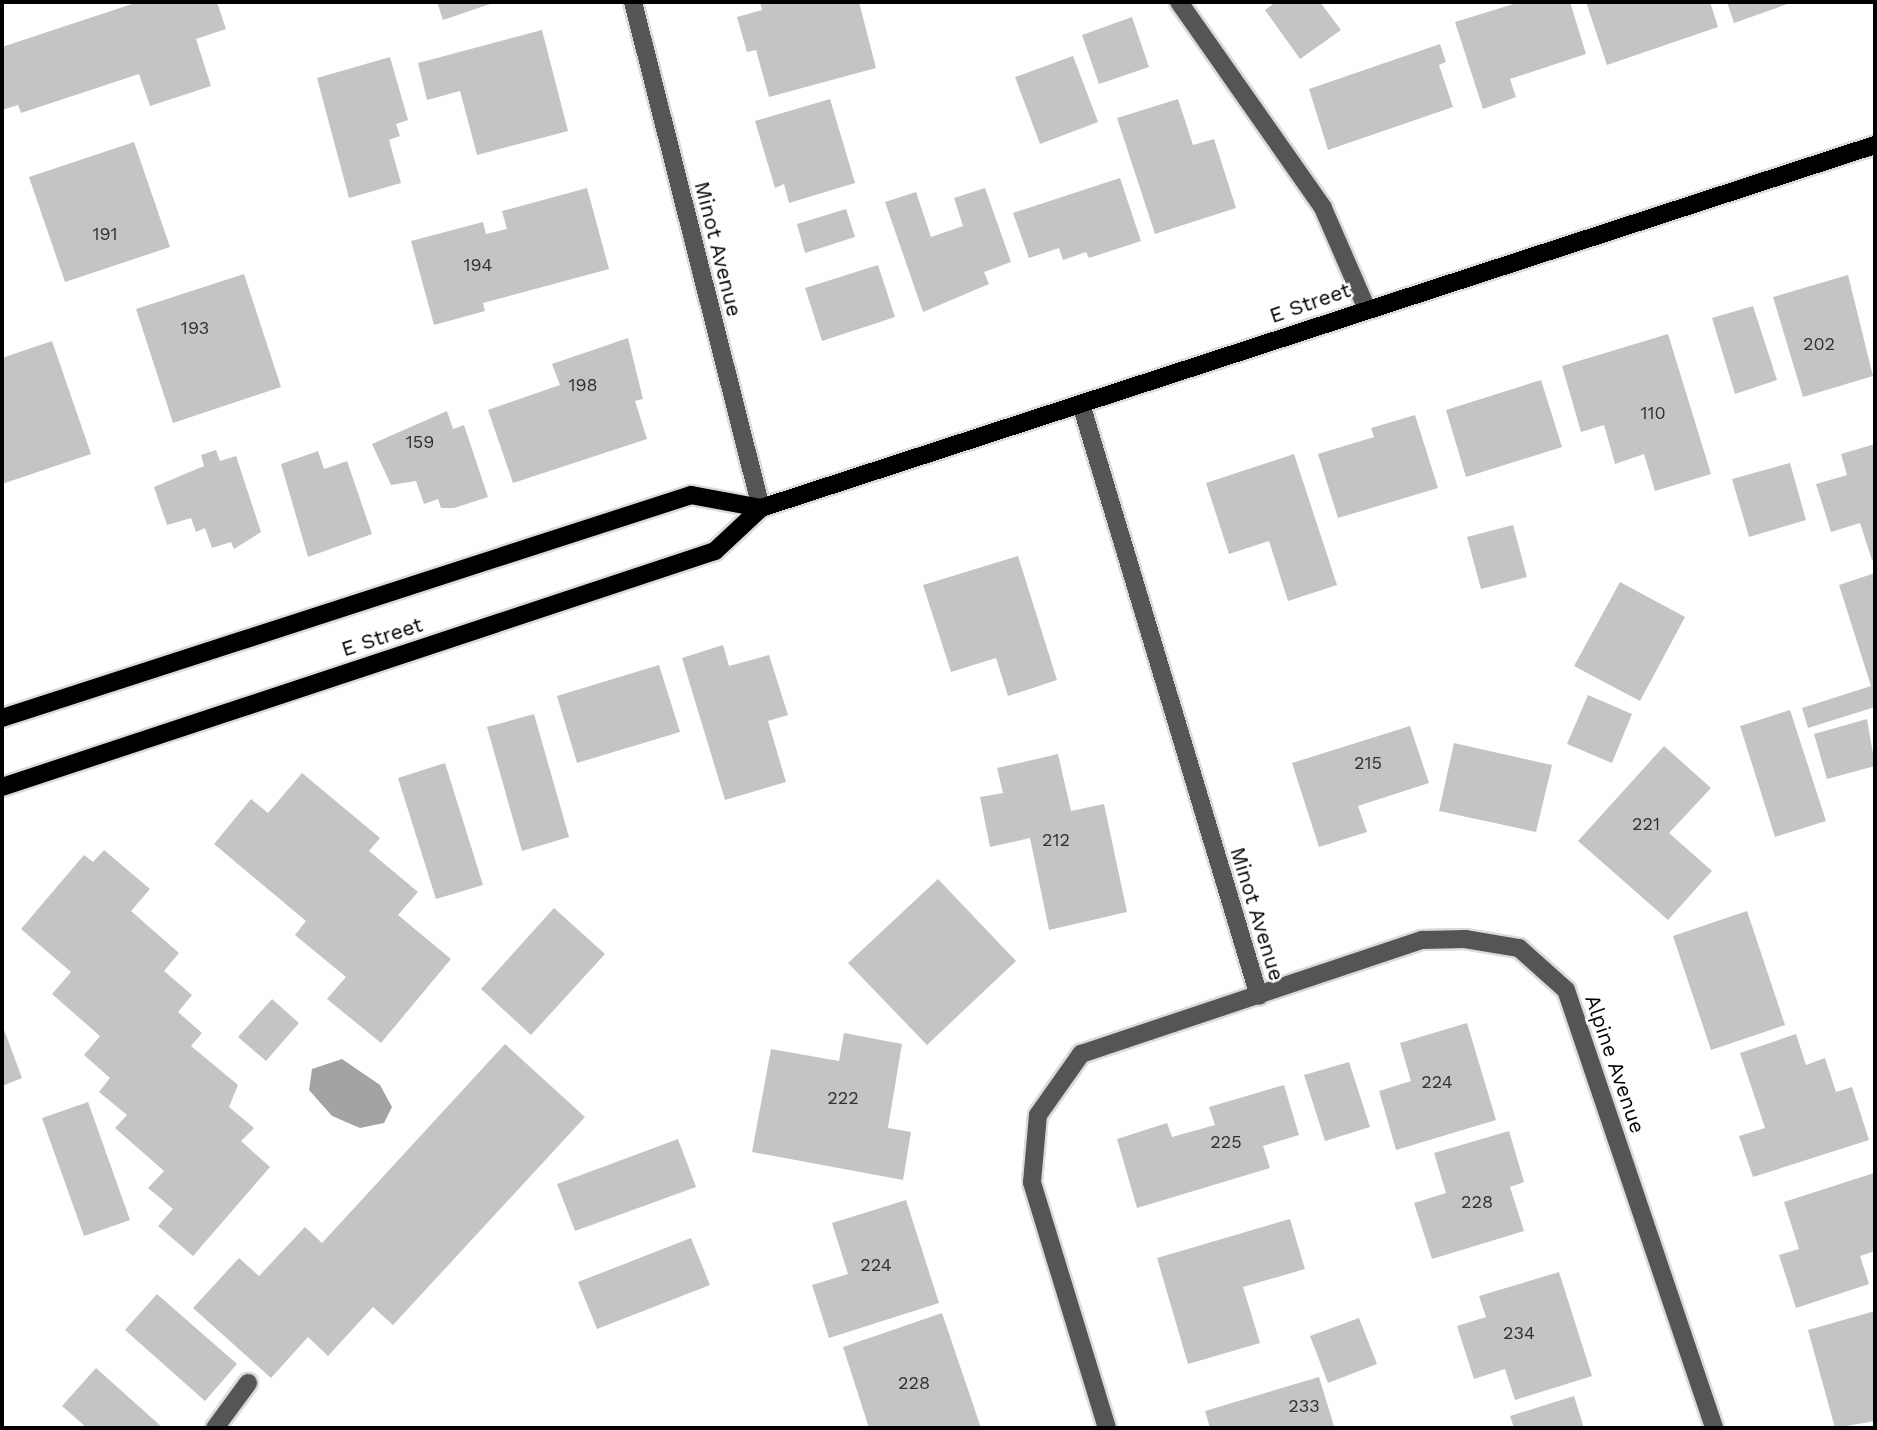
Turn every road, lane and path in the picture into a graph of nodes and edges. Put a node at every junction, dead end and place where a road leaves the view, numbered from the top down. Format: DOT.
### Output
graph roads {
  1 [pos="633,2"];
  2 [pos="1179,2"];
  3 [pos="1875,145"];
  4 [pos="1366,307"];
  5 [pos="1081,404"];
  6 [pos="761,508"];
  7 [pos="2,718"];
  8 [pos="2,787"];
  9 [pos="1259,996"];
  10 [pos="248,1383"];
  11 [pos="215,1428"];
  12 [pos="1107,1428"];
  13 [pos="1714,1428"];
  1 -- 6 [label="street, Minot Avenue"];
  2 -- 4 [label="street"];
  3 -- 4 [label="main road, E Street"];
  4 -- 5 [label="main road, E Street"];
  5 -- 6 [label="main road, E Street"];
  5 -- 9 [label="street, Minot Avenue"];
  6 -- 7 [label="main road, E Street"];
  6 -- 8 [label="main road, E Street"];
  9 -- 12 [label="street, Minot Avenue"];
  9 -- 13 [label="street, Alpine Avenue"];
  10 -- 11 [label="street"];
}
